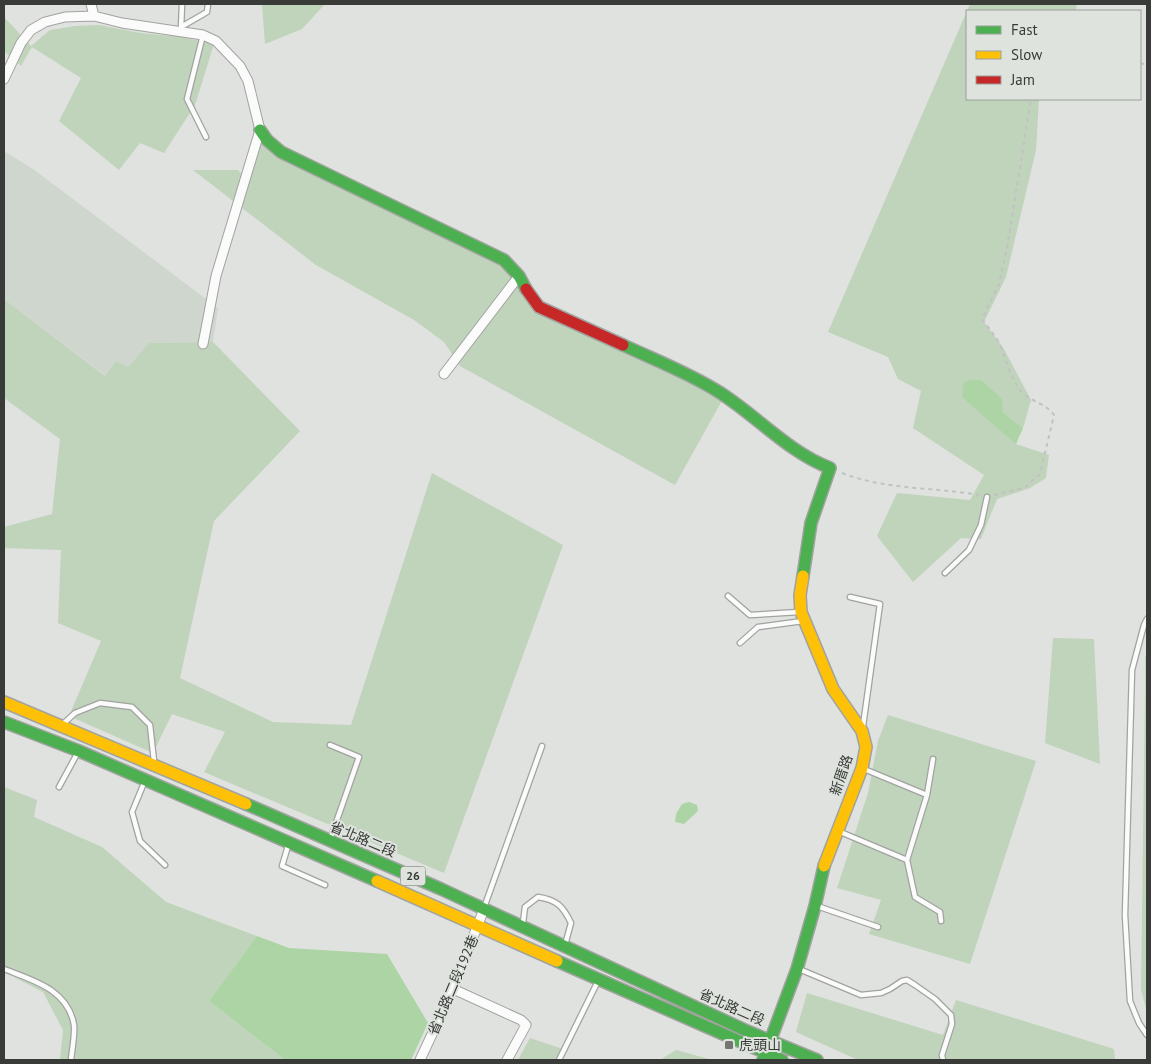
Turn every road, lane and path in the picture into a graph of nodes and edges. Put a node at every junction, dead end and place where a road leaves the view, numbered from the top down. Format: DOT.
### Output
graph roads {
  1 [pos="91,4"];
  2 [pos="182,4"];
  3 [pos="208,4"];
  4 [pos="94,16"];
  5 [pos="180,29"];
  6 [pos="203,35"];
  7 [pos="4,78"];
  8 [pos="1031,100"];
  9 [pos="260,130"];
  10 [pos="206,137"];
  11 [pos="519,276"];
  12 [pos="203,344"];
  13 [pos="444,374"];
  14 [pos="830,468"];
  15 [pos="987,497"];
  16 [pos="945,573"];
  17 [pos="728,596"];
  18 [pos="850,597"];
  19 [pos="803,616"];
  20 [pos="1147,619"];
  21 [pos="740,643"];
  22 [pos="4,702"];
  23 [pos="4,722"];
  24 [pos="61,726"];
  25 [pos="862,731"];
  26 [pos="330,745"];
  27 [pos="542,746"];
  28 [pos="79,751"];
  29 [pos="933,759"];
  30 [pos="154,764"];
  31 [pos="862,768"];
  32 [pos="146,780"];
  33 [pos="59,787"];
  34 [pos="927,795"];
  35 [pos="837,830"];
  36 [pos="330,841"];
  37 [pos="290,842"];
  38 [pos="908,860"];
  39 [pos="165,865"];
  40 [pos="325,885"];
  41 [pos="815,906"];
  42 [pos="484,909"];
  43 [pos="941,921"];
  44 [pos="478,926"];
  45 [pos="522,927"];
  46 [pos="878,927"];
  47 [pos="565,946"];
  48 [pos="4,969"];
  49 [pos="797,969"];
  50 [pos="599,980"];
  51 [pos="454,989"];
  52 [pos="1147,1035"];
  53 [pos="770,1039"];
  54 [pos="765,1057"];
  55 [pos="71,1060"];
  56 [pos="420,1060"];
  57 [pos="507,1060"];
  58 [pos="559,1060"];
  59 [pos="782,1060"];
  60 [pos="817,1060"];
  61 [pos="943,1060"];
  1 -- 4 [label="street"];
  2 -- 5 [label="lane"];
  3 -- 5 [label="lane"];
  4 -- 5 [label="street"];
  4 -- 7 [label="street"];
  5 -- 6 [label="street"];
  6 -- 9 [label="street"];
  6 -- 10 [label="lane"];
  8 -- 15 [label="path"];
  9 -- 11 [label="main road"];
  9 -- 12 [label="street"];
  11 -- 13 [label="street"];
  11 -- 14 [label="main road"];
  14 -- 15 [label="path"];
  14 -- 19 [label="main road, 新厝路"];
  15 -- 16 [label="lane"];
  17 -- 19 [label="lane"];
  18 -- 25 [label="lane"];
  19 -- 21 [label="lane"];
  19 -- 25 [label="main road, 新厝路"];
  20 -- 52 [label="lane"];
  22 -- 24 [label="main road, 省北路二段 / 26"];
  23 -- 28 [label="main road, 省北路二段 / 26"];
  24 -- 30 [label="main road, 省北路二段 / 26"];
  24 -- 30 [label="lane"];
  25 -- 31 [label="main road, 新厝路"];
  26 -- 36 [label="lane"];
  27 -- 42 [label="lane"];
  28 -- 32 [label="main road, 省北路二段 / 26"];
  28 -- 33 [label="lane"];
  29 -- 34 [label="lane"];
  30 -- 36 [label="main road, 省北路二段 / 26"];
  31 -- 34 [label="lane"];
  31 -- 35 [label="main road, 新厝路"];
  32 -- 37 [label="main road, 省北路二段 / 26"];
  32 -- 39 [label="lane"];
  34 -- 38 [label="lane"];
  35 -- 38 [label="lane"];
  35 -- 41 [label="main road, 新厝路"];
  36 -- 42 [label="main road, 省北路二段 / 26"];
  37 -- 40 [label="lane"];
  37 -- 44 [label="main road, 省北路二段 / 26"];
  38 -- 43 [label="lane"];
  41 -- 46 [label="lane"];
  41 -- 49 [label="main road, 新厝路"];
  42 -- 44 [label="street, 省北路二段192巷"];
  42 -- 45 [label="main road, 省北路二段 / 26"];
  44 -- 50 [label="main road, 省北路二段 / 26"];
  44 -- 51 [label="street, 省北路二段192巷"];
  45 -- 47 [label="main road, 省北路二段 / 26"];
  45 -- 47 [label="lane"];
  47 -- 53 [label="main road, 省北路二段 / 26"];
  48 -- 55 [label="lane"];
  49 -- 53 [label="main road, 新厝路"];
  49 -- 61 [label="lane"];
  50 -- 54 [label="main road, 省北路二段 / 26"];
  50 -- 58 [label="lane"];
  51 -- 56 [label="street, 省北路二段192巷"];
  51 -- 57 [label="street"];
  53 -- 54 [label="main road, 新厝路"];
  53 -- 60 [label="main road, 省北路二段 / 26"];
  54 -- 59 [label="main road, 省北路二段 / 26"];
}
